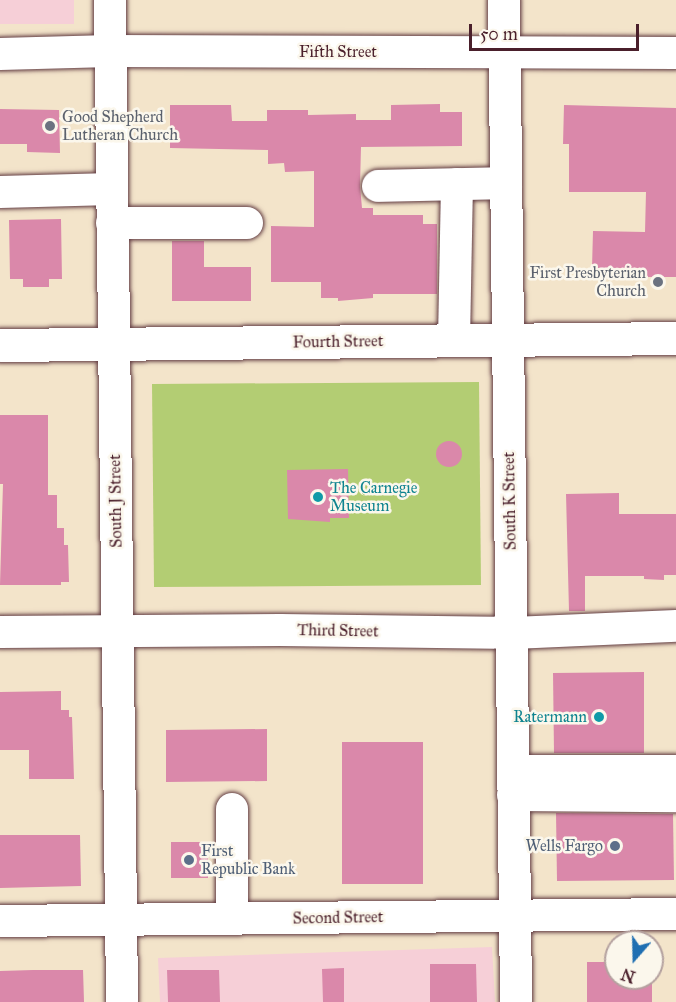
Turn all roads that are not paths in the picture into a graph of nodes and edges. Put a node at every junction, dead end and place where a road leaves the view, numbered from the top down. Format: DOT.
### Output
graph roads {
  1 [pos="110,0"];
  2 [pos="504,0"];
  3 [pos="110,51"];
  4 [pos="505,52"];
  5 [pos="676,53"];
  6 [pos="0,54"];
  7 [pos="506,183"];
  8 [pos="457,184"];
  9 [pos="378,186"];
  10 [pos="112,189"];
  11 [pos="0,192"];
  12 [pos="112,223"];
  13 [pos="247,223"];
  14 [pos="676,338"];
  15 [pos="454,340"];
  16 [pos="507,340"];
  17 [pos="114,344"];
  18 [pos="0,345"];
  19 [pos="676,626"];
  20 [pos="0,632"];
  21 [pos="117,632"];
  22 [pos="513,633"];
  23 [pos="663,771"];
  24 [pos="513,783"];
  25 [pos="676,796"];
  26 [pos="232,809"];
  27 [pos="676,914"];
  28 [pos="515,916"];
  29 [pos="232,919"];
  30 [pos="122,920"];
  31 [pos="0,921"];
  32 [pos="122,1002"];
  33 [pos="516,1002"];
  1 -- 3 [label="street, South J Street"];
  2 -- 4 [label="street, South K Street"];
  3 -- 4 [label="street, Fifth Street"];
  3 -- 6 [label="street, Fifth Street"];
  3 -- 10 [label="street, South J Street"];
  4 -- 5 [label="street, Fifth Street"];
  4 -- 7 [label="street, South K Street"];
  7 -- 8 [label="street"];
  7 -- 16 [label="street, South K Street"];
  8 -- 9 [label="street"];
  8 -- 15 [label="street"];
  10 -- 11 [label="street"];
  10 -- 12 [label="street, South J Street"];
  12 -- 13 [label="street"];
  12 -- 17 [label="street, South J Street"];
  14 -- 16 [label="main road, Fourth Street"];
  15 -- 16 [label="main road, Fourth Street"];
  15 -- 17 [label="main road, Fourth Street"];
  16 -- 22 [label="street, South K Street"];
  17 -- 18 [label="main road, Fourth Street"];
  17 -- 21 [label="street, South J Street"];
  19 -- 22 [label="street, Third Street"];
  20 -- 21 [label="street, Third Street"];
  21 -- 22 [label="street, Third Street"];
  21 -- 30 [label="street, South J Street"];
  22 -- 24 [label="street, South K Street"];
  23 -- 24 [label="street"];
  24 -- 25 [label="street"];
  24 -- 28 [label="street, South K Street"];
  26 -- 29 [label="street"];
  27 -- 28 [label="street, Second Street"];
  28 -- 29 [label="street, Second Street"];
  28 -- 33 [label="street, South K Street"];
  29 -- 30 [label="street, Second Street"];
  30 -- 31 [label="street, Second Street"];
  30 -- 32 [label="street, South J Street"];
}
